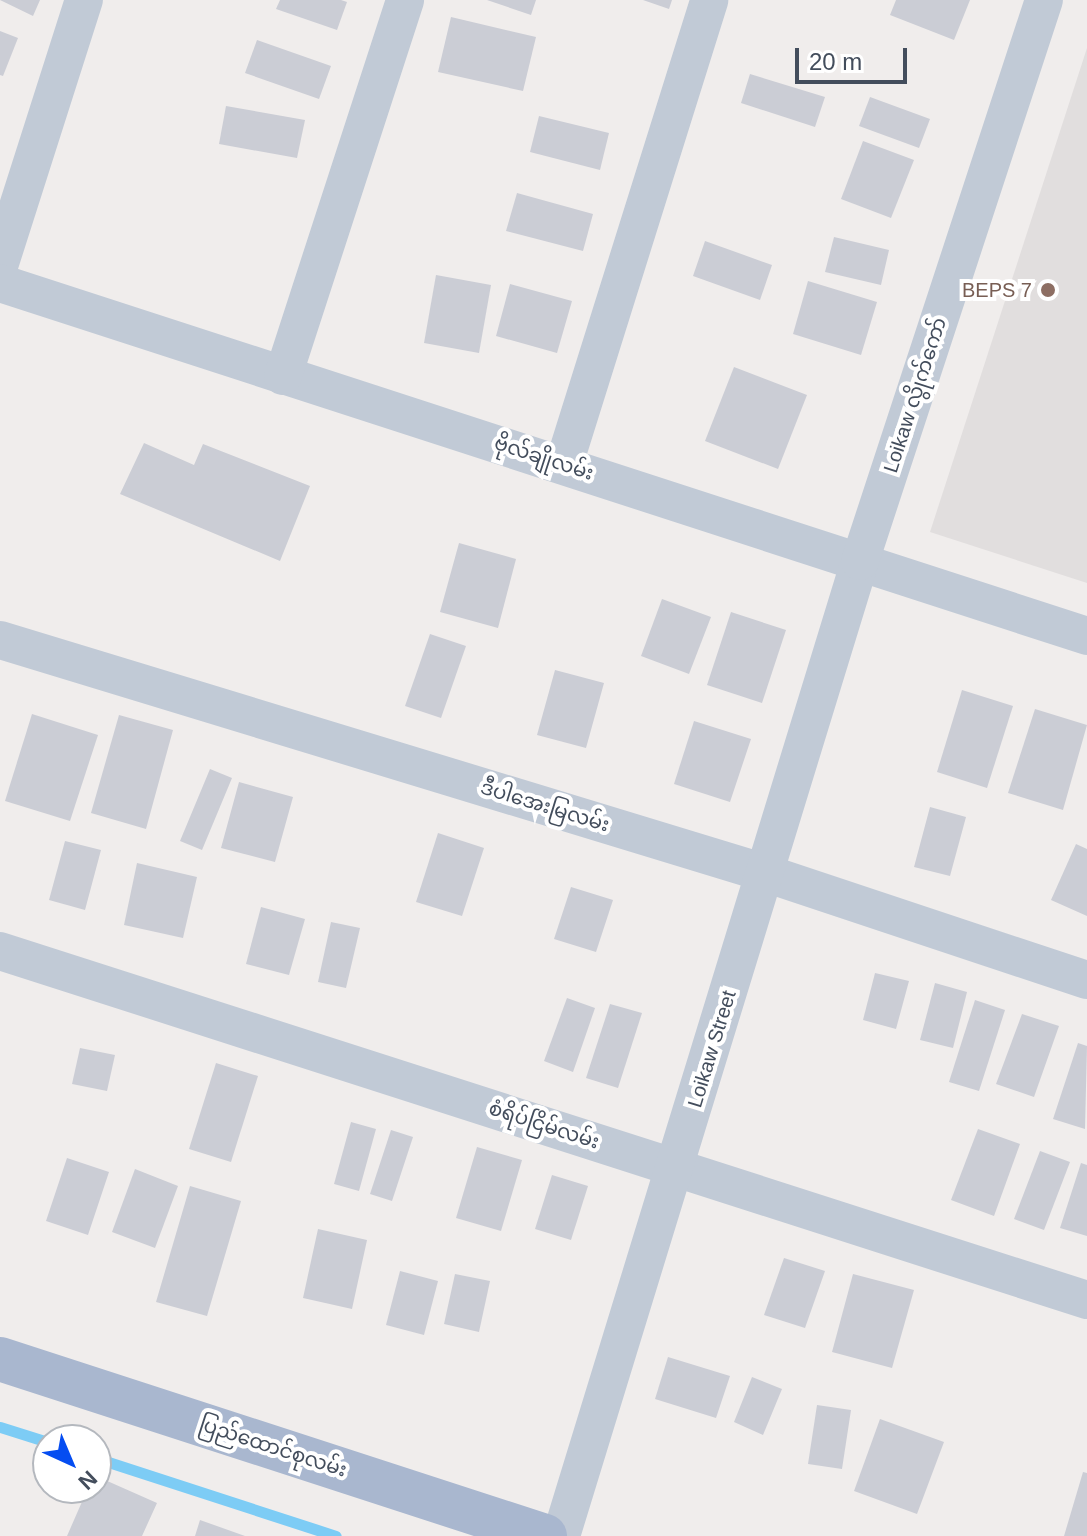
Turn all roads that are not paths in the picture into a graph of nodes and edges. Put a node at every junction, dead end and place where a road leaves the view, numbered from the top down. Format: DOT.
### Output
graph roads {
  1 [pos="84,0"];
  2 [pos="405,0"];
  3 [pos="709,0"];
  4 [pos="1044,0"];
  5 [pos="0,263"];
  6 [pos="0,283"];
  7 [pos="283,376"];
  8 [pos="564,464"];
  9 [pos="860,561"];
  10 [pos="1087,636"];
  11 [pos="0,640"];
  12 [pos="765,873"];
  13 [pos="0,951"];
  14 [pos="1087,980"];
  15 [pos="676,1168"];
  16 [pos="1087,1300"];
  17 [pos="0,1359"];
  18 [pos="545,1536"];
  19 [pos="561,1536"];
  1 -- 5 [label="street"];
  2 -- 7 [label="street"];
  3 -- 8 [label="street"];
  4 -- 9 [label="street, Loikaw လွိုက်ကော်"];
  6 -- 7 [label="street, ဗိုလ်ချိုလမ်း"];
  7 -- 8 [label="street, ဗိုလ်ချိုလမ်း"];
  8 -- 9 [label="street, ဗိုလ်ချိုလမ်း"];
  9 -- 10 [label="street, ဗိုလ်ချိုလမ်း"];
  9 -- 12 [label="street, Loikaw Street"];
  11 -- 12 [label="street, ဒီပါအေးမြလမ်း"];
  12 -- 14 [label="street, ဒီပါအေးမြလမ်း"];
  12 -- 15 [label="street, Loikaw Street"];
  13 -- 15 [label="street, စံရိပ်ငြိမ်လမ်း"];
  15 -- 16 [label="street, စံရိပ်ငြိမ်လမ်း"];
  15 -- 19 [label="street, Loikaw Street"];
  17 -- 18 [label="main road, ပြည်ထောင်စုလမ်း"];
}
